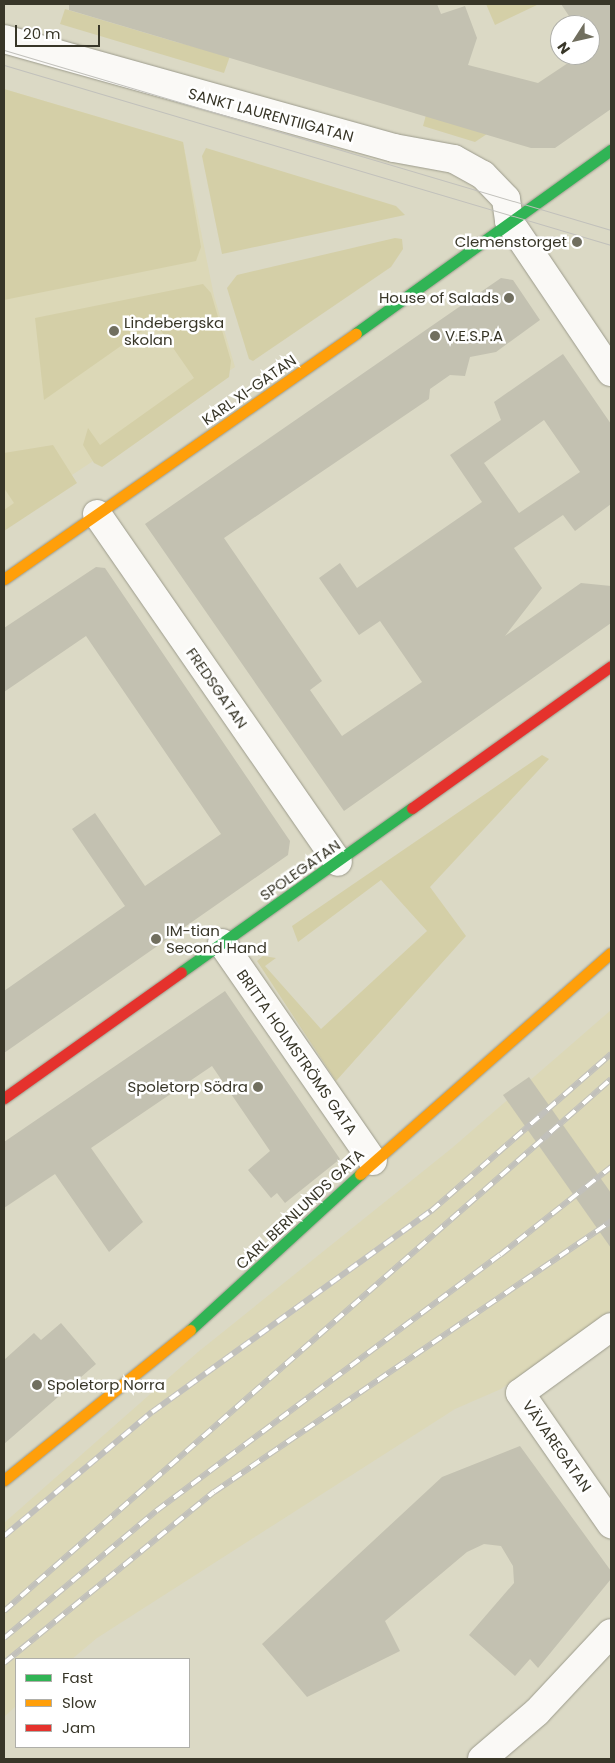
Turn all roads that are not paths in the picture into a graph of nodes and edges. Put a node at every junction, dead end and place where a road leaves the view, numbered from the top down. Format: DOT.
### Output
graph roads {
  1 [pos="4,39"];
  2 [pos="611,150"];
  3 [pos="509,221"];
  4 [pos="611,372"];
  5 [pos="97,514"];
  6 [pos="4,578"];
  7 [pos="611,666"];
  8 [pos="338,862"];
  9 [pos="222,943"];
  10 [pos="611,953"];
  11 [pos="4,1098"];
  12 [pos="373,1162"];
  13 [pos="611,1327"];
  14 [pos="4,1480"];
  15 [pos="611,1524"];
  16 [pos="611,1633"];
  17 [pos="482,1759"];
  1 -- 3 [label="street, SANKT LAURENTIIGATAN"];
  2 -- 3 [label="street"];
  3 -- 4 [label="street"];
  3 -- 5 [label="street, KARL XI-GATAN"];
  5 -- 6 [label="street, KARL XI-GATAN"];
  5 -- 8 [label="street, FREDSGATAN"];
  7 -- 8 [label="street, SPOLEGATAN"];
  8 -- 9 [label="street, SPOLEGATAN"];
  9 -- 11 [label="street, SPOLEGATAN"];
  9 -- 12 [label="street, BRITTA HOLMSTRÖMS GATA"];
  10 -- 12 [label="street, CARL BERNLUNDS GATA"];
  12 -- 14 [label="street, CARL BERNLUNDS GATA"];
  13 -- 15 [label="street, VÄVAREGATAN"];
  16 -- 17 [label="street"];
}
